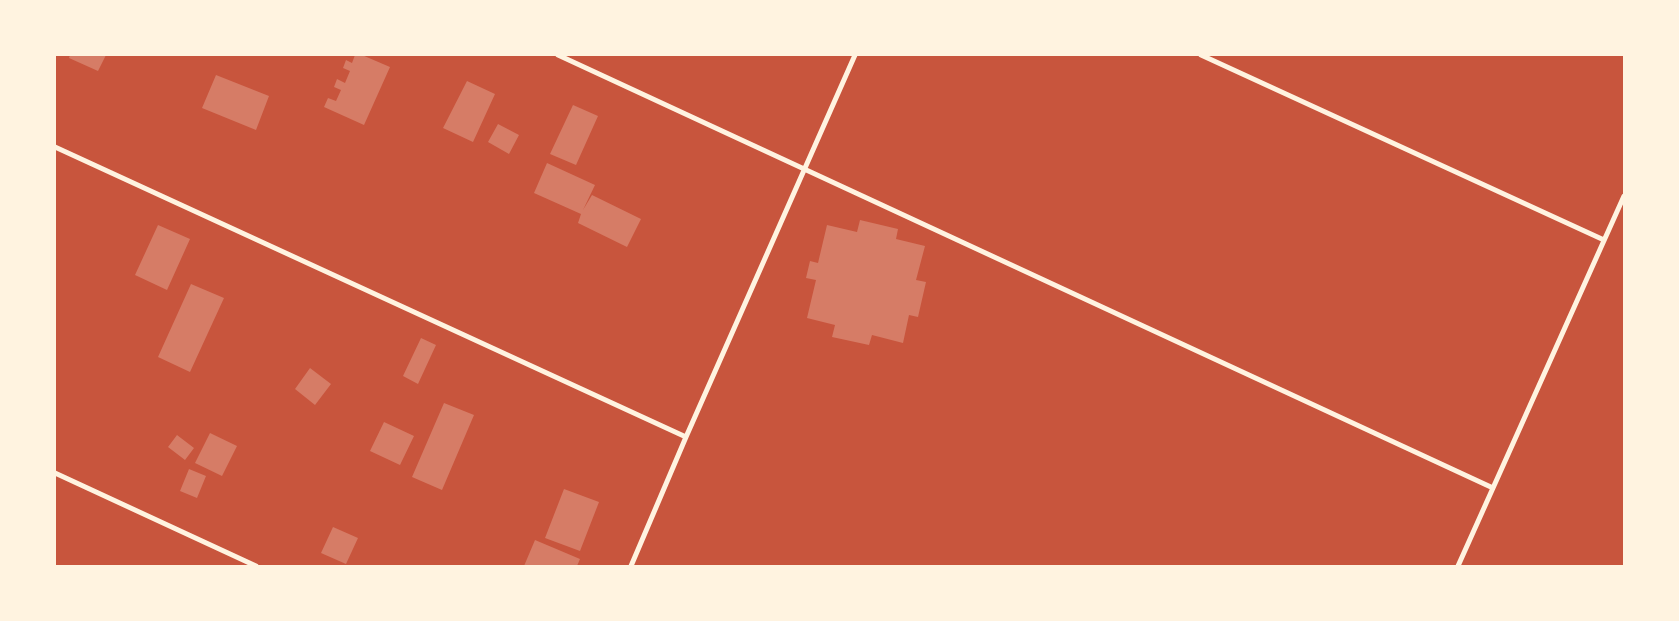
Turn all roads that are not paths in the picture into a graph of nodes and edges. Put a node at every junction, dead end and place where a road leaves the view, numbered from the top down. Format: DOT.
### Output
graph roads {
  1 [pos="558,55"];
  2 [pos="855,55"];
  3 [pos="1202,55"];
  4 [pos="55,147"];
  5 [pos="806,170"];
  6 [pos="1624,196"];
  7 [pos="1604,240"];
  8 [pos="686,438"];
  9 [pos="55,473"];
  10 [pos="1493,488"];
  11 [pos="256,566"];
  12 [pos="631,566"];
  13 [pos="1458,566"];
  1 -- 5 [label="street"];
  2 -- 5 [label="street"];
  3 -- 7 [label="street"];
  4 -- 8 [label="street"];
  5 -- 8 [label="street"];
  5 -- 10 [label="street"];
  6 -- 7 [label="street"];
  7 -- 10 [label="street"];
  8 -- 12 [label="street"];
  9 -- 11 [label="street"];
  10 -- 13 [label="street"];
}
